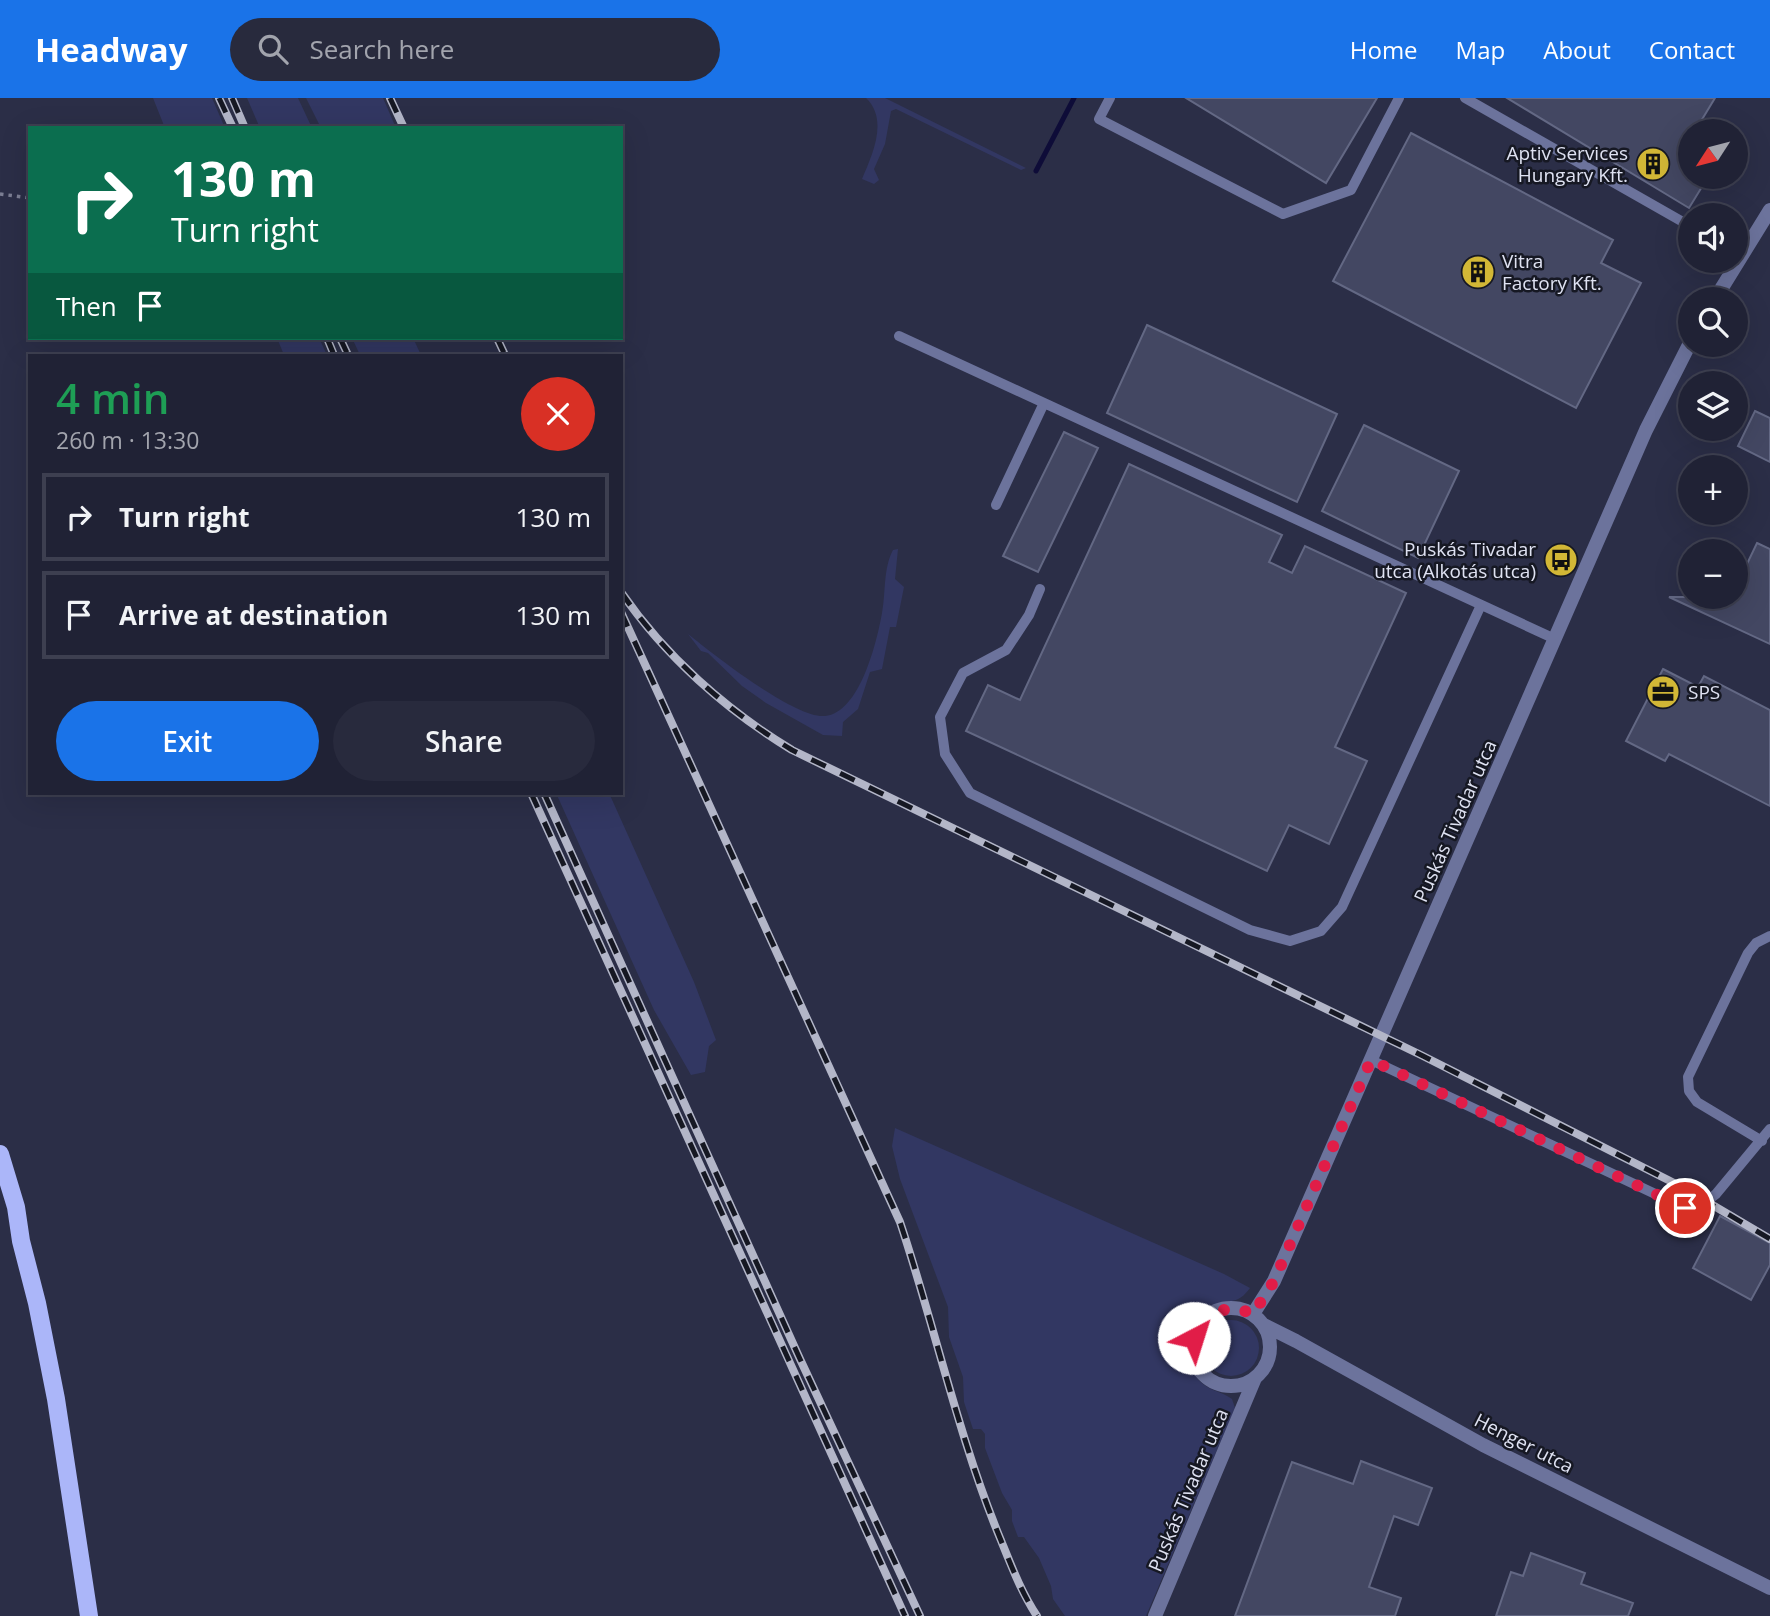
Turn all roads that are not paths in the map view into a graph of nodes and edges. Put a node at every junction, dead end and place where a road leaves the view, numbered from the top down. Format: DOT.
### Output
graph roads {
  1 [pos="1110,98"];
  2 [pos="1399,98"];
  3 [pos="1465,98"];
  4 [pos="1770,210"];
  5 [pos="1678,219"];
  6 [pos="1748,241"];
  7 [pos="899,336"];
  8 [pos="1683,357"];
  9 [pos="1044,403"];
  10 [pos="996,505"];
  11 [pos="1040,589"];
  12 [pos="1481,605"];
  13 [pos="1555,639"];
  14 [pos="1770,936"];
  15 [pos="1371,1060"];
  16 [pos="1770,1129"];
  17 [pos="1762,1141"];
  18 [pos="0,1154"];
  19 [pos="1253,1314"];
  20 [pos="1264,1325"];
  21 [pos="1255,1378"];
  22 [pos="1770,1588"];
  23 [pos="89,1616"];
  24 [pos="1155,1616"];
  1 -- 2 [label="lane"];
  3 -- 5 [label="lane"];
  4 -- 6 [label="street"];
  7 -- 9 [label="lane"];
  8 -- 13 [label="street, Puskás Tivadar utca"];
  9 -- 10 [label="lane"];
  9 -- 12 [label="lane"];
  11 -- 12 [label="lane"];
  12 -- 13 [label="lane"];
  13 -- 15 [label="street, Puskás Tivadar utca"];
  14 -- 17 [label="lane"];
  15 -- 17 [label="lane"];
  15 -- 19 [label="street, Puskás Tivadar utca"];
  16 -- 17 [label="lane"];
  18 -- 23 [label="main road"];
  19 -- 20 [label="street"];
  19 -- 21 [label="street, Puskás Tivadar utca"];
  20 -- 21 [label="street, Puskás Tivadar utca"];
  20 -- 22 [label="street, Henger utca"];
  21 -- 24 [label="street, Puskás Tivadar utca"];
}
